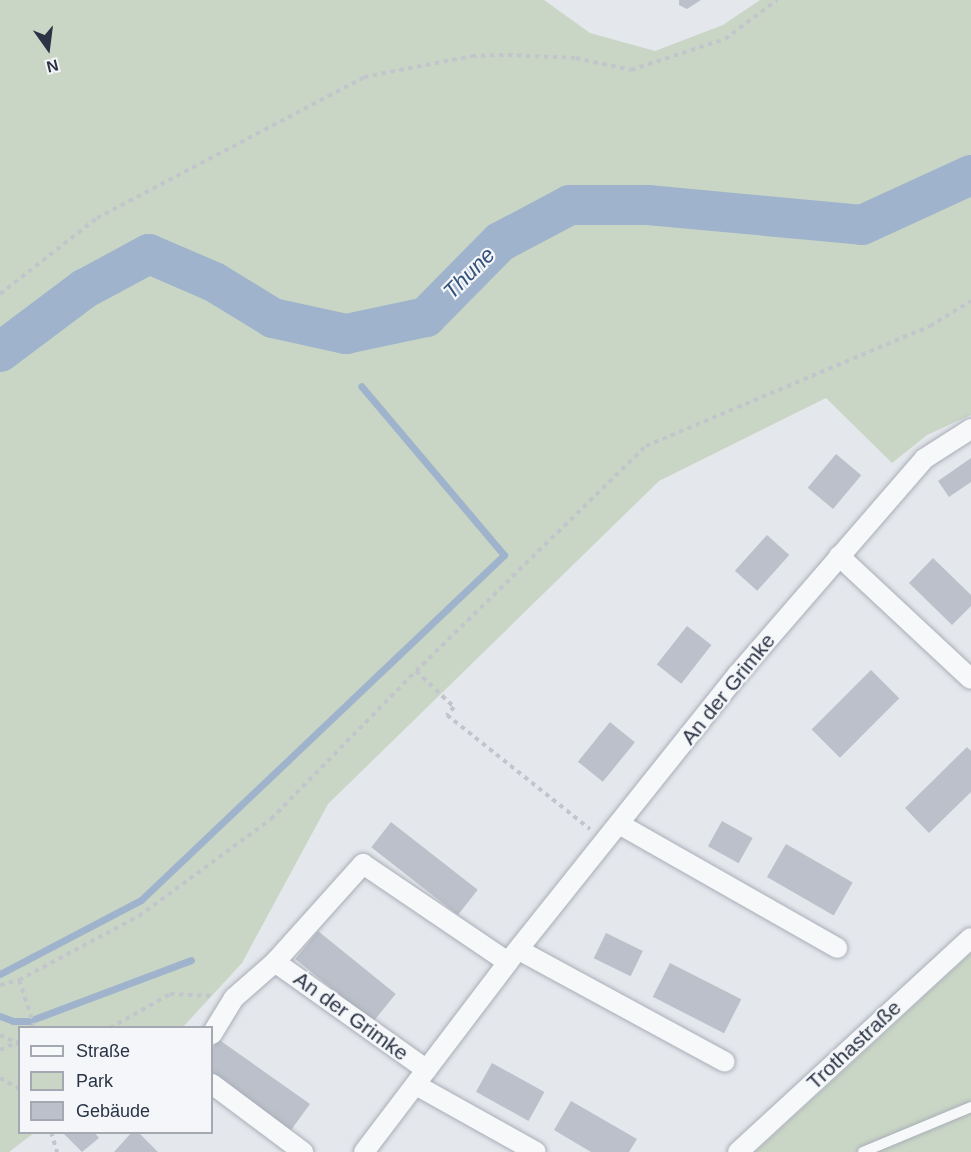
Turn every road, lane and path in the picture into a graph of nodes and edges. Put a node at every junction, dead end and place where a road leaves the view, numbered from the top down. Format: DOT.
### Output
graph roads {
  1 [pos="777,0"];
  2 [pos="0,294"];
  3 [pos="971,301"];
  4 [pos="971,429"];
  5 [pos="839,556"];
  6 [pos="416,671"];
  7 [pos="971,679"];
  8 [pos="619,824"];
  9 [pos="605,841"];
  10 [pos="971,938"];
  11 [pos="837,948"];
  12 [pos="514,956"];
  13 [pos="275,962"];
  14 [pos="19,980"];
  15 [pos="0,985"];
  16 [pos="234,998"];
  17 [pos="33,1026"];
  18 [pos="114,1026"];
  19 [pos="213,1032"];
  20 [pos="0,1035"];
  21 [pos="18,1043"];
  22 [pos="18,1043"];
  23 [pos="0,1050"];
  24 [pos="725,1062"];
  25 [pos="0,1078"];
  26 [pos="421,1078"];
  27 [pos="213,1085"];
  28 [pos="18,1088"];
  29 [pos="971,1107"];
  30 [pos="52,1134"];
  31 [pos="57,1152"];
  32 [pos="303,1152"];
  33 [pos="364,1152"];
  34 [pos="536,1152"];
  35 [pos="738,1152"];
  36 [pos="863,1152"];
  1 -- 2 [label="path"];
  3 -- 6 [label="path"];
  4 -- 5 [label="street, An der Grimke"];
  5 -- 7 [label="street"];
  5 -- 8 [label="street, An der Grimke"];
  6 -- 9 [label="path"];
  6 -- 14 [label="path"];
  8 -- 9 [label="street, An der Grimke"];
  8 -- 11 [label="street"];
  9 -- 12 [label="street, An der Grimke"];
  10 -- 35 [label="street, Trothastraße"];
  12 -- 13 [label="street, An der Grimke"];
  12 -- 24 [label="street, An der Grimke"];
  12 -- 26 [label="street, An der Grimke"];
  13 -- 16 [label="street, An der Grimke"];
  13 -- 26 [label="street, An der Grimke"];
  14 -- 15 [label="path"];
  14 -- 17 [label="path"];
  16 -- 18 [label="path"];
  16 -- 19 [label="street, An der Grimke"];
  20 -- 21 [label="path"];
  22 -- 23 [label="path"];
  25 -- 28 [label="path"];
  26 -- 33 [label="street, An der Grimke"];
  26 -- 34 [label="street, An der Grimke"];
  27 -- 32 [label="street"];
  29 -- 36 [label="lane"];
  30 -- 31 [label="path"];
}
